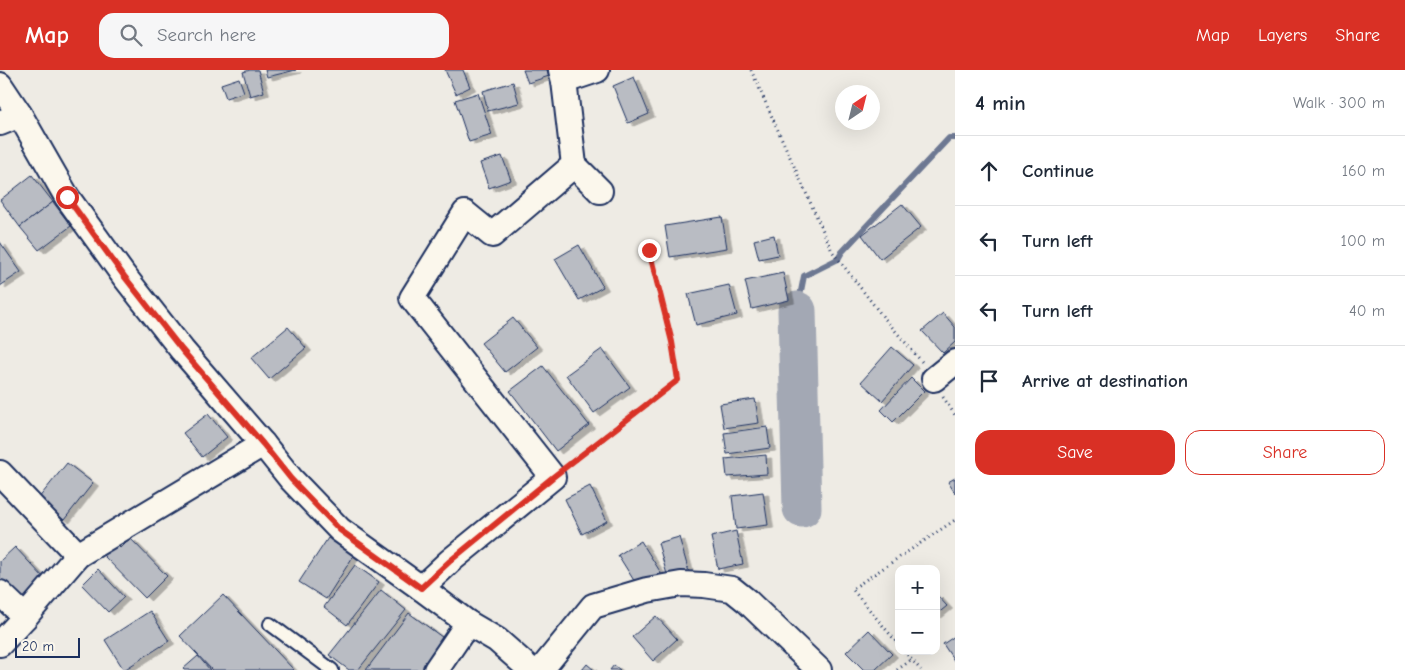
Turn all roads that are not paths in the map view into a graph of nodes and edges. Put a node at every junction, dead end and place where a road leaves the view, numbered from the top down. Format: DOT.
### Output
graph roads {
  1 [pos="597,70"];
  2 [pos="562,75"];
  3 [pos="0,85"];
  4 [pos="10,119"];
  5 [pos="574,165"];
  6 [pos="600,191"];
  7 [pos="955,362"];
  8 [pos="934,379"];
  9 [pos="263,444"];
  10 [pos="0,473"];
  11 [pos="78,555"];
  12 [pos="421,588"];
  13 [pos="0,593"];
  14 [pos="25,617"];
  15 [pos="468,623"];
  16 [pos="270,624"];
  17 [pos="0,644"];
  18 [pos="332,670"];
  19 [pos="436,670"];
  20 [pos="531,670"];
  21 [pos="541,670"];
  22 [pos="819,670"];
  1 -- 2 [label="street"];
  2 -- 5 [label="street"];
  3 -- 4 [label="street"];
  4 -- 9 [label="street"];
  5 -- 6 [label="street"];
  5 -- 12 [label="street"];
  7 -- 8 [label="street"];
  9 -- 11 [label="street"];
  9 -- 12 [label="street"];
  10 -- 11 [label="street"];
  11 -- 14 [label="street"];
  12 -- 15 [label="street"];
  13 -- 14 [label="street"];
  14 -- 17 [label="street"];
  15 -- 19 [label="street"];
  15 -- 20 [label="street"];
  16 -- 18 [label="lane"];
  21 -- 22 [label="street"];
}
